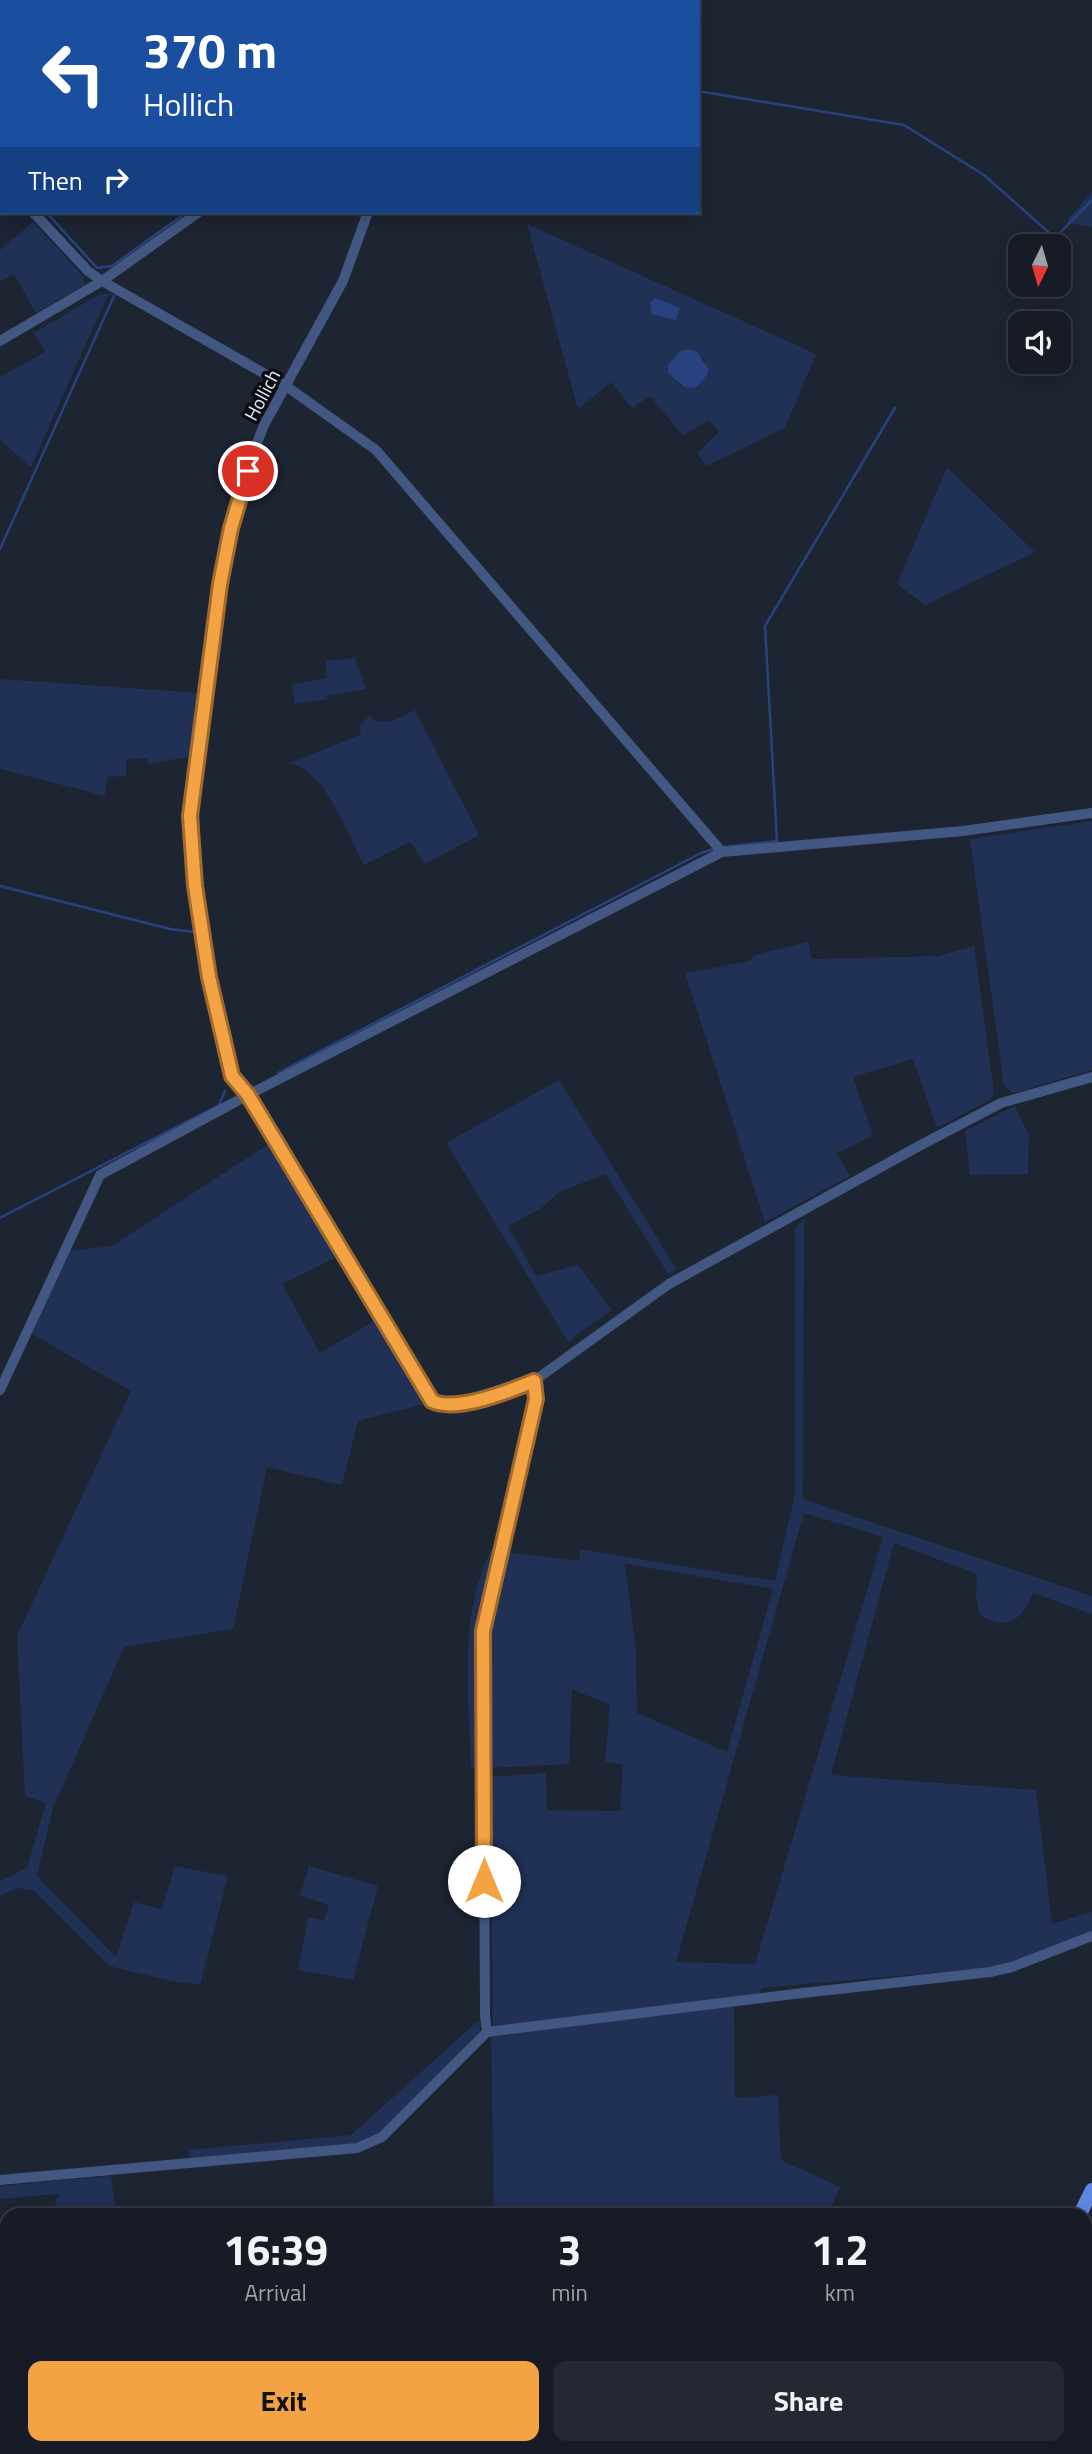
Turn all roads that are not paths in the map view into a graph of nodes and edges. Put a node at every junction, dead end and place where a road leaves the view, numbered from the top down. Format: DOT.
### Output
graph roads {
  1 [pos="35,214"];
  2 [pos="196,214"];
  3 [pos="367,214"];
  4 [pos="102,281"];
  5 [pos="0,341"];
  6 [pos="286,386"];
  7 [pos="1092,813"];
  8 [pos="722,852"];
  9 [pos="1092,1077"];
  10 [pos="248,1095"];
  11 [pos="534,1381"];
  12 [pos="0,1390"];
  13 [pos="1092,1936"];
  14 [pos="487,2032"];
  15 [pos="0,2180"];
  16 [pos="1092,2190"];
  17 [pos="1083,2208"];
  1 -- 4 [label="street"];
  2 -- 4 [label="street"];
  3 -- 6 [label="street, Hollich"];
  4 -- 5 [label="street"];
  4 -- 6 [label="street"];
  6 -- 8 [label="street"];
  6 -- 10 [label="street, Hollich"];
  7 -- 8 [label="street"];
  8 -- 10 [label="street"];
  9 -- 11 [label="street, Hollich"];
  10 -- 11 [label="street, Hollich"];
  10 -- 12 [label="street"];
  11 -- 14 [label="street"];
  13 -- 14 [label="street"];
  14 -- 15 [label="street"];
  16 -- 17 [label="main road"];
}
